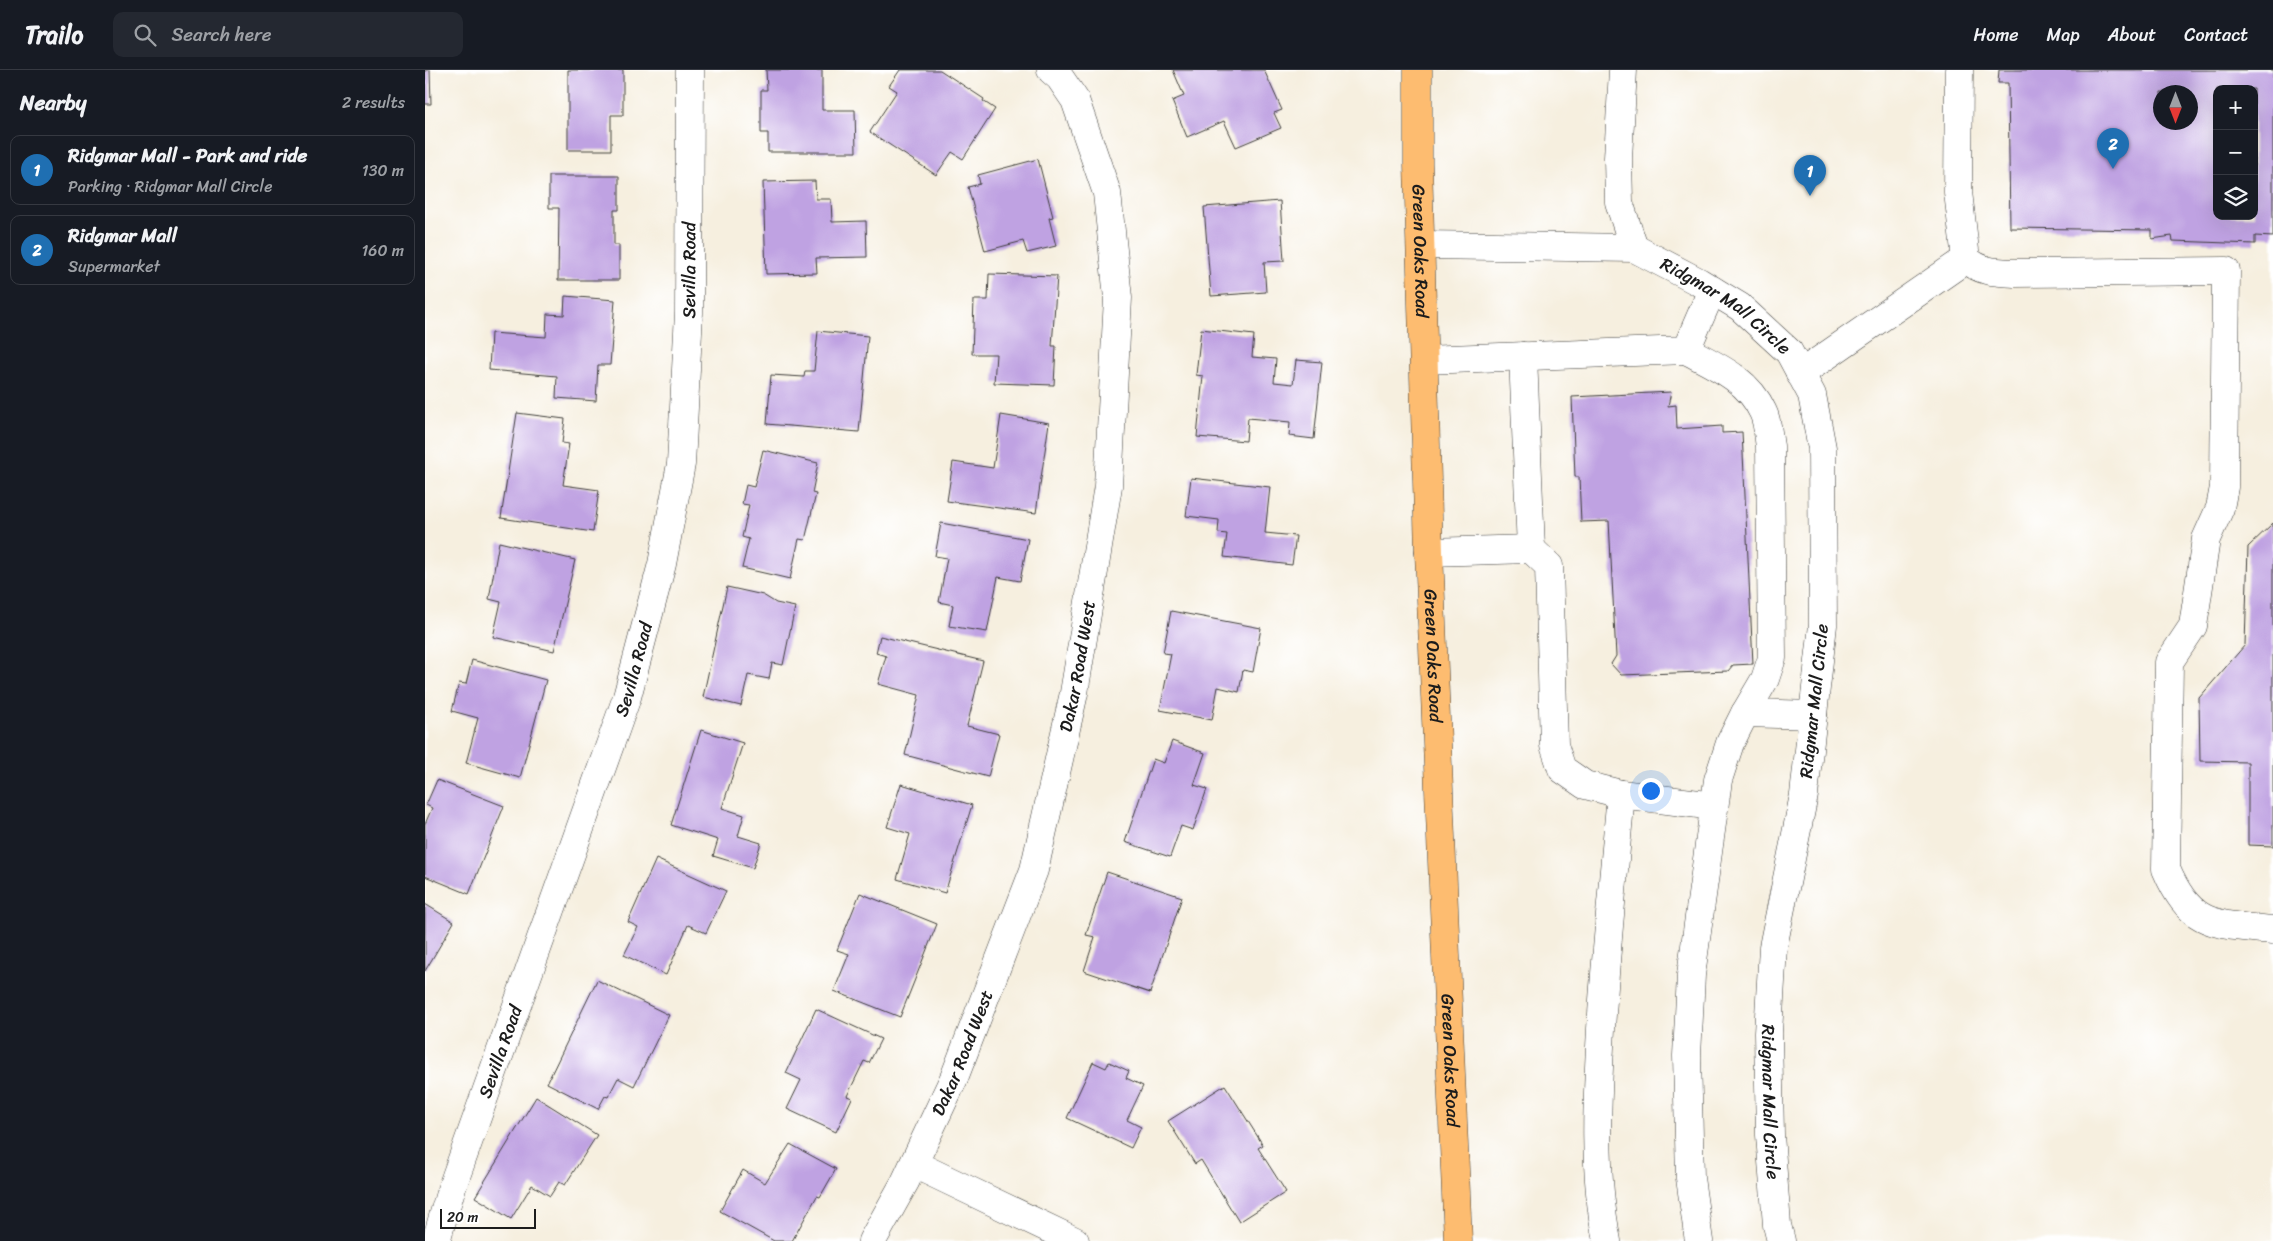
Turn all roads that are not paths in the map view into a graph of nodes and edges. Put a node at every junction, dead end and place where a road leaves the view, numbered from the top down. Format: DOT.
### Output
graph roads {
  1 [pos="690,70"];
  2 [pos="1051,70"];
  3 [pos="1418,70"];
  4 [pos="1623,70"];
  5 [pos="1959,70"];
  6 [pos="1421,246"];
  7 [pos="1633,248"];
  8 [pos="1965,259"];
  9 [pos="1712,290"];
  10 [pos="1686,350"];
  11 [pos="1523,356"];
  12 [pos="1424,360"];
  13 [pos="1801,374"];
  14 [pos="1531,549"];
  15 [pos="1429,552"];
  16 [pos="1745,713"];
  17 [pos="1813,715"];
  18 [pos="1621,794"];
  19 [pos="1714,806"];
  20 [pos="2273,930"];
  21 [pos="914,1164"];
  22 [pos="436,1241"];
  23 [pos="872,1241"];
  24 [pos="1075,1241"];
  25 [pos="1458,1241"];
  26 [pos="1607,1241"];
  27 [pos="1699,1241"];
  28 [pos="1781,1241"];
  1 -- 22 [label="street, Sevilla Road"];
  2 -- 21 [label="street, Dakar Road West"];
  3 -- 6 [label="main road, Green Oaks Road"];
  4 -- 7 [label="street"];
  5 -- 8 [label="street"];
  6 -- 7 [label="street"];
  6 -- 12 [label="main road, Green Oaks Road"];
  7 -- 9 [label="street, Ridgmar Mall Circle"];
  8 -- 13 [label="street"];
  8 -- 20 [label="street"];
  9 -- 10 [label="street"];
  9 -- 13 [label="street, Ridgmar Mall Circle"];
  10 -- 11 [label="street"];
  10 -- 16 [label="street"];
  11 -- 12 [label="street"];
  11 -- 14 [label="street"];
  12 -- 15 [label="main road, Green Oaks Road"];
  13 -- 17 [label="street, Ridgmar Mall Circle"];
  14 -- 15 [label="street"];
  14 -- 18 [label="street"];
  15 -- 25 [label="main road, Green Oaks Road"];
  16 -- 17 [label="street"];
  16 -- 19 [label="street"];
  17 -- 28 [label="street, Ridgmar Mall Circle"];
  18 -- 19 [label="street"];
  18 -- 26 [label="street"];
  19 -- 27 [label="street"];
  21 -- 23 [label="street, Dakar Road West"];
  21 -- 24 [label="street"];
}
